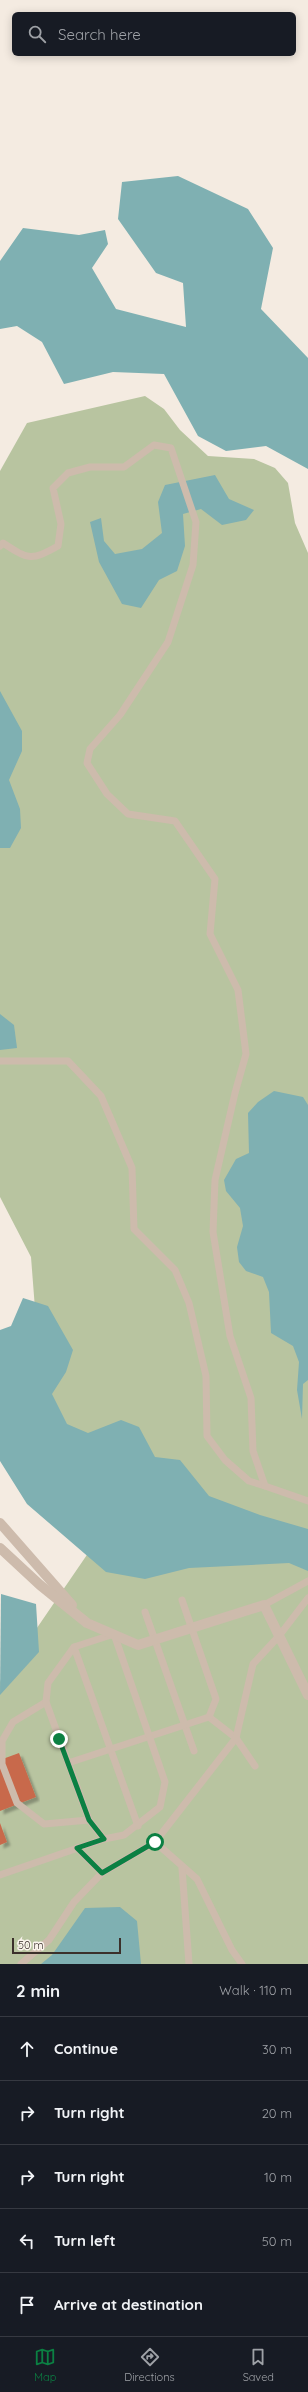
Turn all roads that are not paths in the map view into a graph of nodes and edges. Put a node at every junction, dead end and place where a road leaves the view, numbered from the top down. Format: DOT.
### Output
graph roads {
  1 [pos="0,546"];
  2 [pos="0,1061"];
  3 [pos="265,1486"];
  4 [pos="308,1501"];
  5 [pos="0,1523"];
  6 [pos="0,1548"];
  7 [pos="308,1581"];
  8 [pos="308,1598"];
  9 [pos="182,1600"];
  10 [pos="264,1605"];
  11 [pos="145,1612"];
  12 [pos="87,1623"];
  13 [pos="192,1628"];
  14 [pos="114,1634"];
  15 [pos="279,1636"];
  16 [pos="155,1640"];
  17 [pos="74,1647"];
  18 [pos="308,1695"];
  19 [pos="46,1702"];
  20 [pos="209,1717"];
  21 [pos="184,1724"];
  22 [pos="148,1737"];
  23 [pos="236,1738"];
  24 [pos="109,1749"];
  25 [pos="194,1751"];
  26 [pos="68,1763"];
  27 [pos="255,1766"];
  28 [pos="89,1820"];
  29 [pos="138,1826"];
  30 [pos="104,1839"];
  31 [pos="155,1842"];
  32 [pos="77,1848"];
  33 [pos="182,1868"];
  34 [pos="102,1873"];
  35 [pos="0,1875"];
  36 [pos="21,1964"];
  37 [pos="189,1964"];
  38 [pos="242,1964"];
  1 -- 3 [label="lane"];
  2 -- 3 [label="lane"];
  3 -- 4 [label="lane"];
  5 -- 12 [label="street"];
  6 -- 12 [label="street"];
  7 -- 10 [label="lane"];
  8 -- 15 [label="lane"];
  9 -- 13 [label="lane"];
  10 -- 13 [label="street"];
  10 -- 15 [label="street"];
  11 -- 16 [label="lane"];
  12 -- 14 [label="street"];
  13 -- 16 [label="street"];
  13 -- 20 [label="lane"];
  14 -- 16 [label="street"];
  14 -- 17 [label="lane"];
  14 -- 22 [label="lane"];
  15 -- 18 [label="street"];
  15 -- 23 [label="lane"];
  16 -- 21 [label="lane"];
  17 -- 19 [label="lane"];
  17 -- 24 [label="lane"];
  19 -- 26 [label="lane"];
  19 -- 28 [label="lane"];
  20 -- 21 [label="lane"];
  20 -- 23 [label="lane"];
  21 -- 22 [label="lane"];
  21 -- 25 [label="lane"];
  22 -- 24 [label="lane"];
  22 -- 29 [label="lane"];
  23 -- 27 [label="lane"];
  23 -- 31 [label="lane"];
  24 -- 26 [label="lane"];
  24 -- 29 [label="lane"];
  26 -- 28 [label="lane"];
  28 -- 30 [label="lane"];
  29 -- 30 [label="lane"];
  30 -- 32 [label="lane"];
  31 -- 33 [label="lane"];
  31 -- 34 [label="lane"];
  32 -- 34 [label="lane"];
  32 -- 35 [label="lane"];
  33 -- 37 [label="lane"];
  33 -- 38 [label="lane"];
  34 -- 36 [label="lane"];
}
